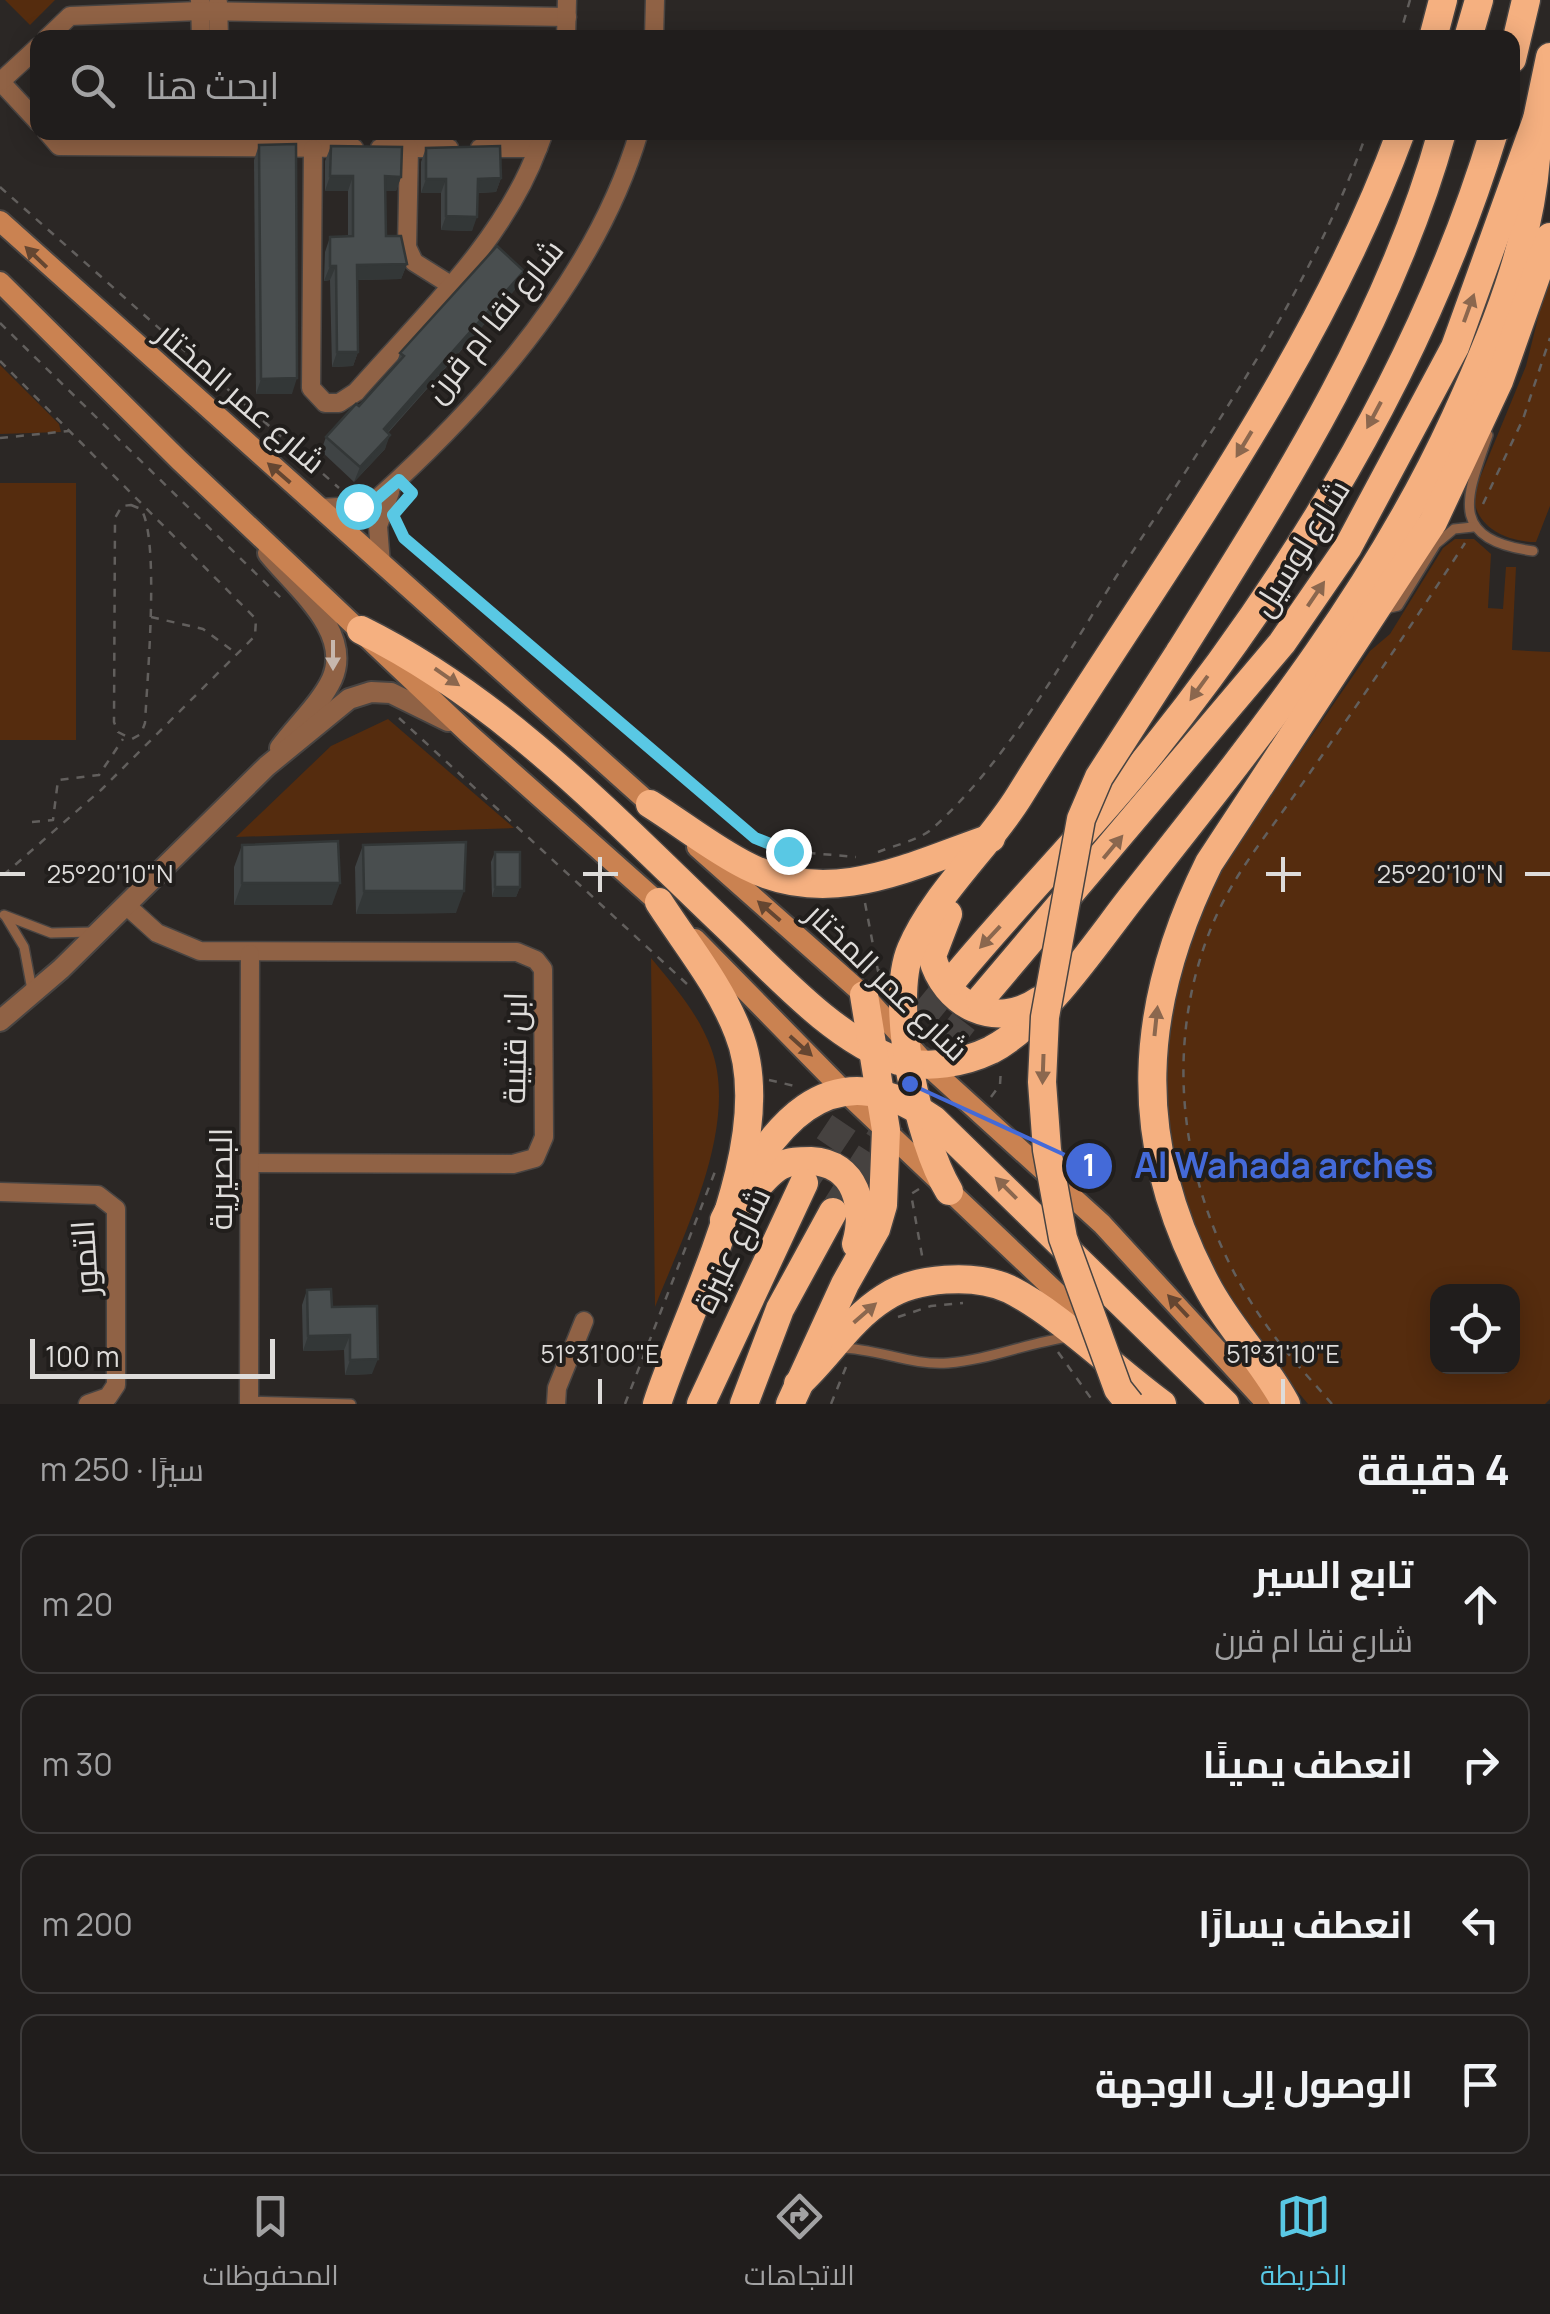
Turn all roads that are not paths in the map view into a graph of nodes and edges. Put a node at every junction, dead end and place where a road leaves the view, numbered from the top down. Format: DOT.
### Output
graph roads {
  1 [pos="655,0"];
  2 [pos="1443,0"];
  3 [pos="1479,0"];
  4 [pos="1526,0"];
  5 [pos="209,6"];
  6 [pos="567,9"];
  7 [pos="55,30"];
  8 [pos="216,30"];
  9 [pos="654,30"];
  10 [pos="1436,30"];
  11 [pos="1470,30"];
  12 [pos="1519,30"];
  13 [pos="30,53"];
  14 [pos="1550,58"];
  15 [pos="0,81"];
  16 [pos="30,113"];
  17 [pos="1537,119"];
  18 [pos="54,140"];
  19 [pos="211,140"];
  20 [pos="541,140"];
  21 [pos="635,140"];
  22 [pos="1398,140"];
  23 [pos="1439,140"];
  24 [pos="1492,140"];
  25 [pos="313,148"];
  26 [pos="409,148"];
  27 [pos="0,221"];
  28 [pos="1550,237"];
  29 [pos="0,282"];
  30 [pos="450,284"];
  31 [pos="1484,414"];
  32 [pos="399,480"];
  33 [pos="320,508"];
  34 [pos="242,519"];
  35 [pos="1472,527"];
  36 [pos="1533,552"];
  37 [pos="381,564"];
  38 [pos="1376,611"];
  39 [pos="362,630"];
  40 [pos="469,734"];
  41 [pos="268,766"];
  42 [pos="650,804"];
  43 [pos="993,837"];
  44 [pos="970,867"];
  45 [pos="659,902"];
  46 [pos="127,906"];
  47 [pos="101,931"];
  48 [pos="250,954"];
  49 [pos="952,981"];
  50 [pos="1058,987"];
  51 [pos="864,995"];
  52 [pos="30,999"];
  53 [pos="980,1000"];
  54 [pos="0,1021"];
  55 [pos="877,1052"];
  56 [pos="915,1058"];
  57 [pos="843,1090"];
  58 [pos="883,1094"];
  59 [pos="918,1109"];
  60 [pos="886,1130"];
  61 [pos="252,1163"];
  62 [pos="940,1181"];
  63 [pos="804,1182"];
  64 [pos="0,1192"];
  65 [pos="833,1212"];
  66 [pos="724,1220"];
  67 [pos="845,1284"];
  68 [pos="584,1321"];
  69 [pos="1074,1337"];
  70 [pos="833,1348"];
  71 [pos="794,1394"];
  72 [pos="249,1403"];
  73 [pos="88,1404"];
  74 [pos="350,1404"];
  75 [pos="556,1404"];
  76 [pos="658,1404"];
  77 [pos="701,1404"];
  78 [pos="744,1404"];
  79 [pos="1130,1404"];
  80 [pos="1164,1404"];
  81 [pos="1225,1404"];
  82 [pos="1268,1404"];
  83 [pos="1286,1404"];
  1 -- 9 [label="street"];
  2 -- 10 [label="highway"];
  3 -- 11 [label="highway"];
  4 -- 12 [label="highway"];
  5 -- 6 [label="street"];
  5 -- 7 [label="street"];
  5 -- 8 [label="street"];
  13 -- 15 [label="street"];
  14 -- 17 [label="highway, شارع لوسيل"];
  15 -- 16 [label="street"];
  17 -- 50 [label="highway"];
  53 -- 17 [label="highway, شارع لوسيل, one-way"];
  18 -- 19 [label="street"];
  19 -- 25 [label="street"];
  20 -- 26 [label="street"];
  20 -- 30 [label="street"];
  21 -- 32 [label="street, شارع نقا ام قرن"];
  22 -- 43 [label="highway, one-way"];
  23 -- 79 [label="highway, one-way, bridge"];
  24 -- 49 [label="highway, شارع لوسيل, one-way"];
  25 -- 26 [label="street"];
  25 -- 30 [label="street"];
  26 -- 30 [label="street"];
  33 -- 27 [label="main road, شارع عمر المختار, one-way"];
  28 -- 31 [label="highway"];
  29 -- 34 [label="main road"];
  31 -- 35 [label="lane"];
  31 -- 38 [label="highway"];
  32 -- 33 [label="street, شارع نقا ام قرن"];
  32 -- 37 [label="street, شارع نقا ام قرن"];
  33 -- 37 [label="main road, شارع عمر المختار"];
  34 -- 39 [label="main road"];
  34 -- 41 [label="street, one-way"];
  35 -- 36 [label="lane"];
  35 -- 38 [label="lane"];
  37 -- 42 [label="main road, شارع عمر المختار"];
  83 -- 38 [label="highway, one-way"];
  39 -- 40 [label="main road"];
  39 -- 55 [label="highway, one-way"];
  40 -- 41 [label="street"];
  40 -- 45 [label="main road"];
  41 -- 46 [label="street"];
  42 -- 43 [label="highway"];
  51 -- 42 [label="main road, شارع عمر المختار, one-way"];
  43 -- 44 [label="highway"];
  44 -- 50 [label="highway"];
  44 -- 56 [label="highway"];
  45 -- 57 [label="main road, one-way"];
  45 -- 66 [label="highway"];
  46 -- 47 [label="street"];
  46 -- 48 [label="street, ابن قتيبة"];
  47 -- 52 [label="street"];
  47 -- 52 [label="lane"];
  48 -- 61 [label="street, البصيرية"];
  48 -- 61 [label="street, ابن قتيبة"];
  50 -- 56 [label="highway"];
  51 -- 55 [label="highway"];
  51 -- 56 [label="main road, شارع عمر المختار"];
  52 -- 54 [label="street"];
  55 -- 56 [label="highway"];
  55 -- 58 [label="highway"];
  56 -- 59 [label="highway"];
  82 -- 56 [label="main road, شارع عمر المختار, one-way"];
  57 -- 58 [label="highway"];
  57 -- 60 [label="main road"];
  57 -- 66 [label="highway"];
  58 -- 59 [label="highway"];
  58 -- 60 [label="highway"];
  59 -- 62 [label="highway"];
  81 -- 59 [label="highway, one-way"];
  60 -- 62 [label="main road"];
  60 -- 67 [label="highway"];
  61 -- 72 [label="street, البصيرية"];
  62 -- 80 [label="main road"];
  63 -- 77 [label="highway, شارع عنيزة"];
  64 -- 73 [label="street, التمور"];
  65 -- 78 [label="highway"];
  66 -- 67 [label="highway"];
  66 -- 76 [label="highway"];
  67 -- 71 [label="highway"];
  68 -- 75 [label="street"];
  69 -- 70 [label="lane"];
  70 -- 69 [label="highway, one-way"];
  69 -- 80 [label="highway"];
  70 -- 71 [label="highway"];
  72 -- 74 [label="lane"];
}
